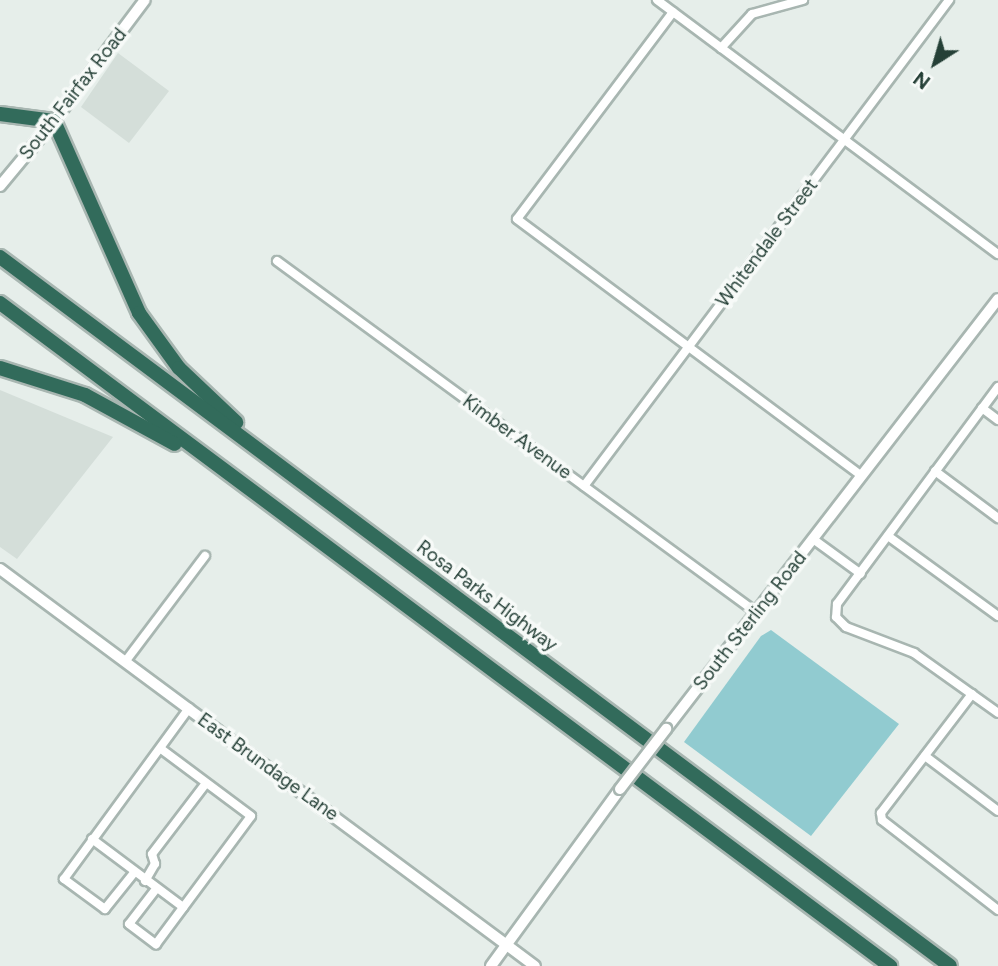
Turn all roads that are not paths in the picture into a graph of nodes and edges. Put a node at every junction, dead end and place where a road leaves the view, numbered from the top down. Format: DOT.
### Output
graph roads {
  1 [pos="145,0"];
  2 [pos="657,0"];
  3 [pos="803,0"];
  4 [pos="949,0"];
  5 [pos="673,12"];
  6 [pos="721,48"];
  7 [pos="0,114"];
  8 [pos="54,121"];
  9 [pos="845,140"];
  10 [pos="0,186"];
  11 [pos="998,254"];
  12 [pos="0,257"];
  13 [pos="277,261"];
  14 [pos="998,299"];
  15 [pos="0,303"];
  16 [pos="689,347"];
  17 [pos="0,368"];
  18 [pos="998,387"];
  19 [pos="982,408"];
  20 [pos="998,420"];
  21 [pos="935,471"];
  22 [pos="291,473"];
  23 [pos="861,475"];
  24 [pos="584,486"];
  25 [pos="998,518"];
  26 [pos="296,523"];
  27 [pos="888,536"];
  28 [pos="813,539"];
  29 [pos="205,556"];
  30 [pos="0,569"];
  31 [pos="861,574"];
  32 [pos="757,612"];
  33 [pos="998,616"];
  34 [pos="125,662"];
  35 [pos="972,694"];
  36 [pos="189,708"];
  37 [pos="998,713"];
  38 [pos="161,749"];
  39 [pos="925,756"];
  40 [pos="206,783"];
  41 [pos="998,811"];
  42 [pos="92,839"];
  43 [pos="134,874"];
  44 [pos="145,881"];
  45 [pos="156,889"];
  46 [pos="996,905"];
  47 [pos="183,907"];
  48 [pos="507,945"];
  49 [pos="888,965"];
  50 [pos="491,966"];
  51 [pos="535,966"];
  52 [pos="950,966"];
  1 -- 8 [label="street, South Fairfax Road"];
  2 -- 5 [label="street"];
  3 -- 6 [label="street"];
  4 -- 9 [label="street, Whitendale Street"];
  5 -- 6 [label="street"];
  5 -- 16 [label="street"];
  6 -- 9 [label="street"];
  7 -- 8 [label="highway"];
  8 -- 10 [label="main road, South Fairfax Road"];
  8 -- 22 [label="highway"];
  9 -- 11 [label="street"];
  9 -- 16 [label="street, Whitendale Street"];
  12 -- 22 [label="highway, Rosa Parks Highway"];
  13 -- 24 [label="street, Kimber Avenue"];
  14 -- 23 [label="street, South Sterling Road"];
  15 -- 26 [label="highway"];
  16 -- 23 [label="street"];
  16 -- 24 [label="street, Whitendale Street"];
  17 -- 26 [label="highway"];
  18 -- 19 [label="street"];
  19 -- 20 [label="street"];
  19 -- 21 [label="street"];
  21 -- 25 [label="street"];
  21 -- 27 [label="street"];
  22 -- 52 [label="highway, Rosa Parks Highway"];
  23 -- 28 [label="street, South Sterling Road"];
  24 -- 32 [label="street, Kimber Avenue"];
  26 -- 49 [label="highway"];
  27 -- 31 [label="street"];
  27 -- 33 [label="street"];
  28 -- 31 [label="street"];
  28 -- 32 [label="street, South Sterling Road"];
  29 -- 34 [label="street"];
  30 -- 34 [label="main road, East Brundage Lane"];
  31 -- 35 [label="street"];
  32 -- 48 [label="street, South Sterling Road, bridge"];
  34 -- 36 [label="main road, East Brundage Lane"];
  35 -- 37 [label="street"];
  35 -- 39 [label="street"];
  36 -- 38 [label="street"];
  36 -- 48 [label="main road, East Brundage Lane"];
  38 -- 40 [label="street"];
  38 -- 42 [label="street"];
  39 -- 41 [label="street"];
  39 -- 46 [label="street"];
  40 -- 44 [label="street"];
  40 -- 47 [label="street"];
  42 -- 43 [label="street"];
  42 -- 43 [label="street"];
  43 -- 44 [label="street"];
  44 -- 45 [label="street"];
  45 -- 47 [label="street"];
  45 -- 47 [label="street"];
  48 -- 50 [label="street, South Sterling Road"];
  48 -- 51 [label="main road, East Brundage Lane"];
}
